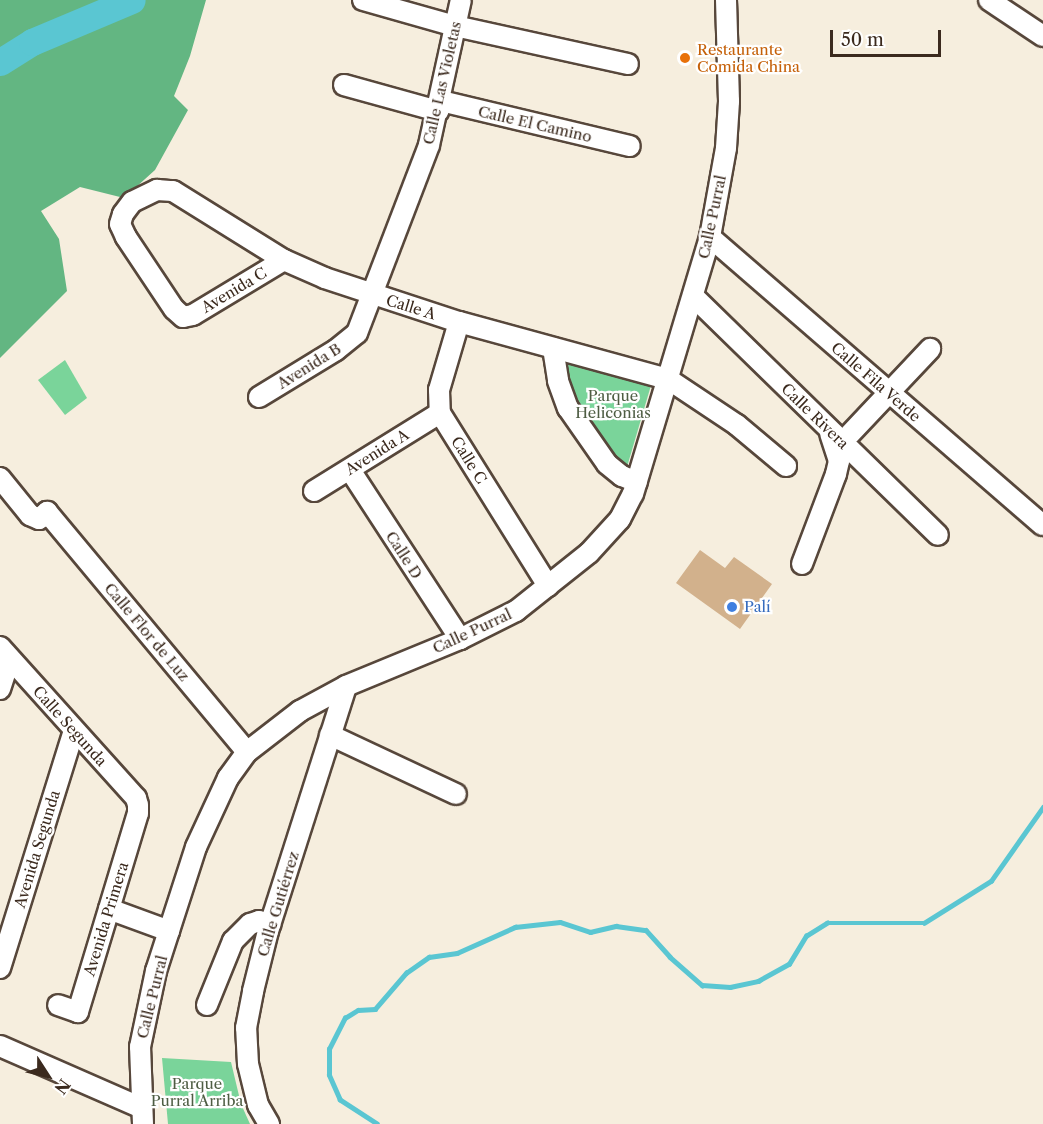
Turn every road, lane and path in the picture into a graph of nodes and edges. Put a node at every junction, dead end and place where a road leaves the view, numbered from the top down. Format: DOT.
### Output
graph roads {
  1 [pos="363,0"];
  2 [pos="461,0"];
  3 [pos="715,0"];
  4 [pos="726,0"];
  5 [pos="989,0"];
  6 [pos="725,23"];
  7 [pos="455,26"];
  8 [pos="1043,36"];
  9 [pos="628,64"];
  10 [pos="344,85"];
  11 [pos="439,106"];
  12 [pos="630,146"];
  13 [pos="393,232"];
  14 [pos="710,237"];
  15 [pos="284,260"];
  16 [pos="371,295"];
  17 [pos="693,296"];
  18 [pos="183,317"];
  19 [pos="459,322"];
  20 [pos="553,348"];
  21 [pos="930,349"];
  22 [pos="668,379"];
  23 [pos="888,393"];
  24 [pos="259,397"];
  25 [pos="440,413"];
  26 [pos="830,432"];
  27 [pos="850,434"];
  28 [pos="786,466"];
  29 [pos="350,470"];
  30 [pos="0,478"];
  31 [pos="637,482"];
  32 [pos="314,492"];
  33 [pos="1043,525"];
  34 [pos="938,535"];
  35 [pos="802,564"];
  36 [pos="548,586"];
  37 [pos="460,639"];
  38 [pos="5,653"];
  39 [pos="346,686"];
  40 [pos="0,689"];
  41 [pos="74,731"];
  42 [pos="330,735"];
  43 [pos="247,752"];
  44 [pos="456,794"];
  45 [pos="138,805"];
  46 [pos="109,909"];
  47 [pos="271,924"];
  48 [pos="169,931"];
  49 [pos="0,968"];
  50 [pos="58,1005"];
  51 [pos="207,1005"];
  52 [pos="0,1046"];
  53 [pos="142,1116"];
  54 [pos="269,1124"];
  1 -- 7 [label="street"];
  2 -- 7 [label="street, Calle Las Violetas"];
  3 -- 6 [label="street"];
  4 -- 6 [label="street, Calle Purral"];
  5 -- 8 [label="street"];
  6 -- 14 [label="street, Calle Purral"];
  7 -- 9 [label="street"];
  7 -- 11 [label="street, Calle Las Violetas"];
  10 -- 11 [label="street, Calle El Camino"];
  11 -- 12 [label="street, Calle El Camino"];
  11 -- 13 [label="street, Calle Las Violetas"];
  13 -- 16 [label="street, Avenida B"];
  14 -- 17 [label="street, Calle Purral"];
  14 -- 23 [label="street, Calle Fila Verde"];
  15 -- 16 [label="street, Calle A"];
  15 -- 18 [label="street, Avenida C"];
  15 -- 18 [label="street, Calle A"];
  16 -- 19 [label="street, Calle A"];
  16 -- 24 [label="street, Avenida B"];
  17 -- 22 [label="street, Calle Purral"];
  17 -- 26 [label="street, Calle Rivera"];
  19 -- 20 [label="street, Calle A"];
  19 -- 25 [label="street"];
  20 -- 22 [label="street, Calle A"];
  20 -- 31 [label="street"];
  21 -- 23 [label="street"];
  22 -- 28 [label="street, Calle A"];
  22 -- 31 [label="street, Calle Purral"];
  23 -- 27 [label="street"];
  23 -- 33 [label="street, Calle Fila Verde"];
  25 -- 29 [label="street, Avenida A"];
  25 -- 36 [label="street, Calle C"];
  26 -- 34 [label="street, Calle Rivera"];
  26 -- 35 [label="street"];
  29 -- 32 [label="street, Avenida A"];
  29 -- 37 [label="street, Calle D"];
  30 -- 43 [label="street, Calle Flor de Luz"];
  31 -- 36 [label="street, Calle Purral"];
  36 -- 37 [label="street, Calle Purral"];
  37 -- 39 [label="street, Calle Purral"];
  38 -- 40 [label="street"];
  38 -- 41 [label="street, Calle Segunda"];
  39 -- 42 [label="street, Calle Gutiérrez"];
  39 -- 43 [label="street, Calle Purral"];
  41 -- 45 [label="street, Calle Segunda"];
  41 -- 49 [label="street, Avenida Segunda"];
  42 -- 44 [label="street"];
  42 -- 47 [label="street, Calle Gutiérrez"];
  43 -- 48 [label="street, Calle Purral"];
  45 -- 46 [label="street, Avenida Primera"];
  46 -- 48 [label="street"];
  46 -- 50 [label="street, Avenida Primera"];
  47 -- 51 [label="street"];
  47 -- 54 [label="street, Calle Gutiérrez"];
  48 -- 53 [label="street, Calle Purral"];
  52 -- 53 [label="street"];
}
